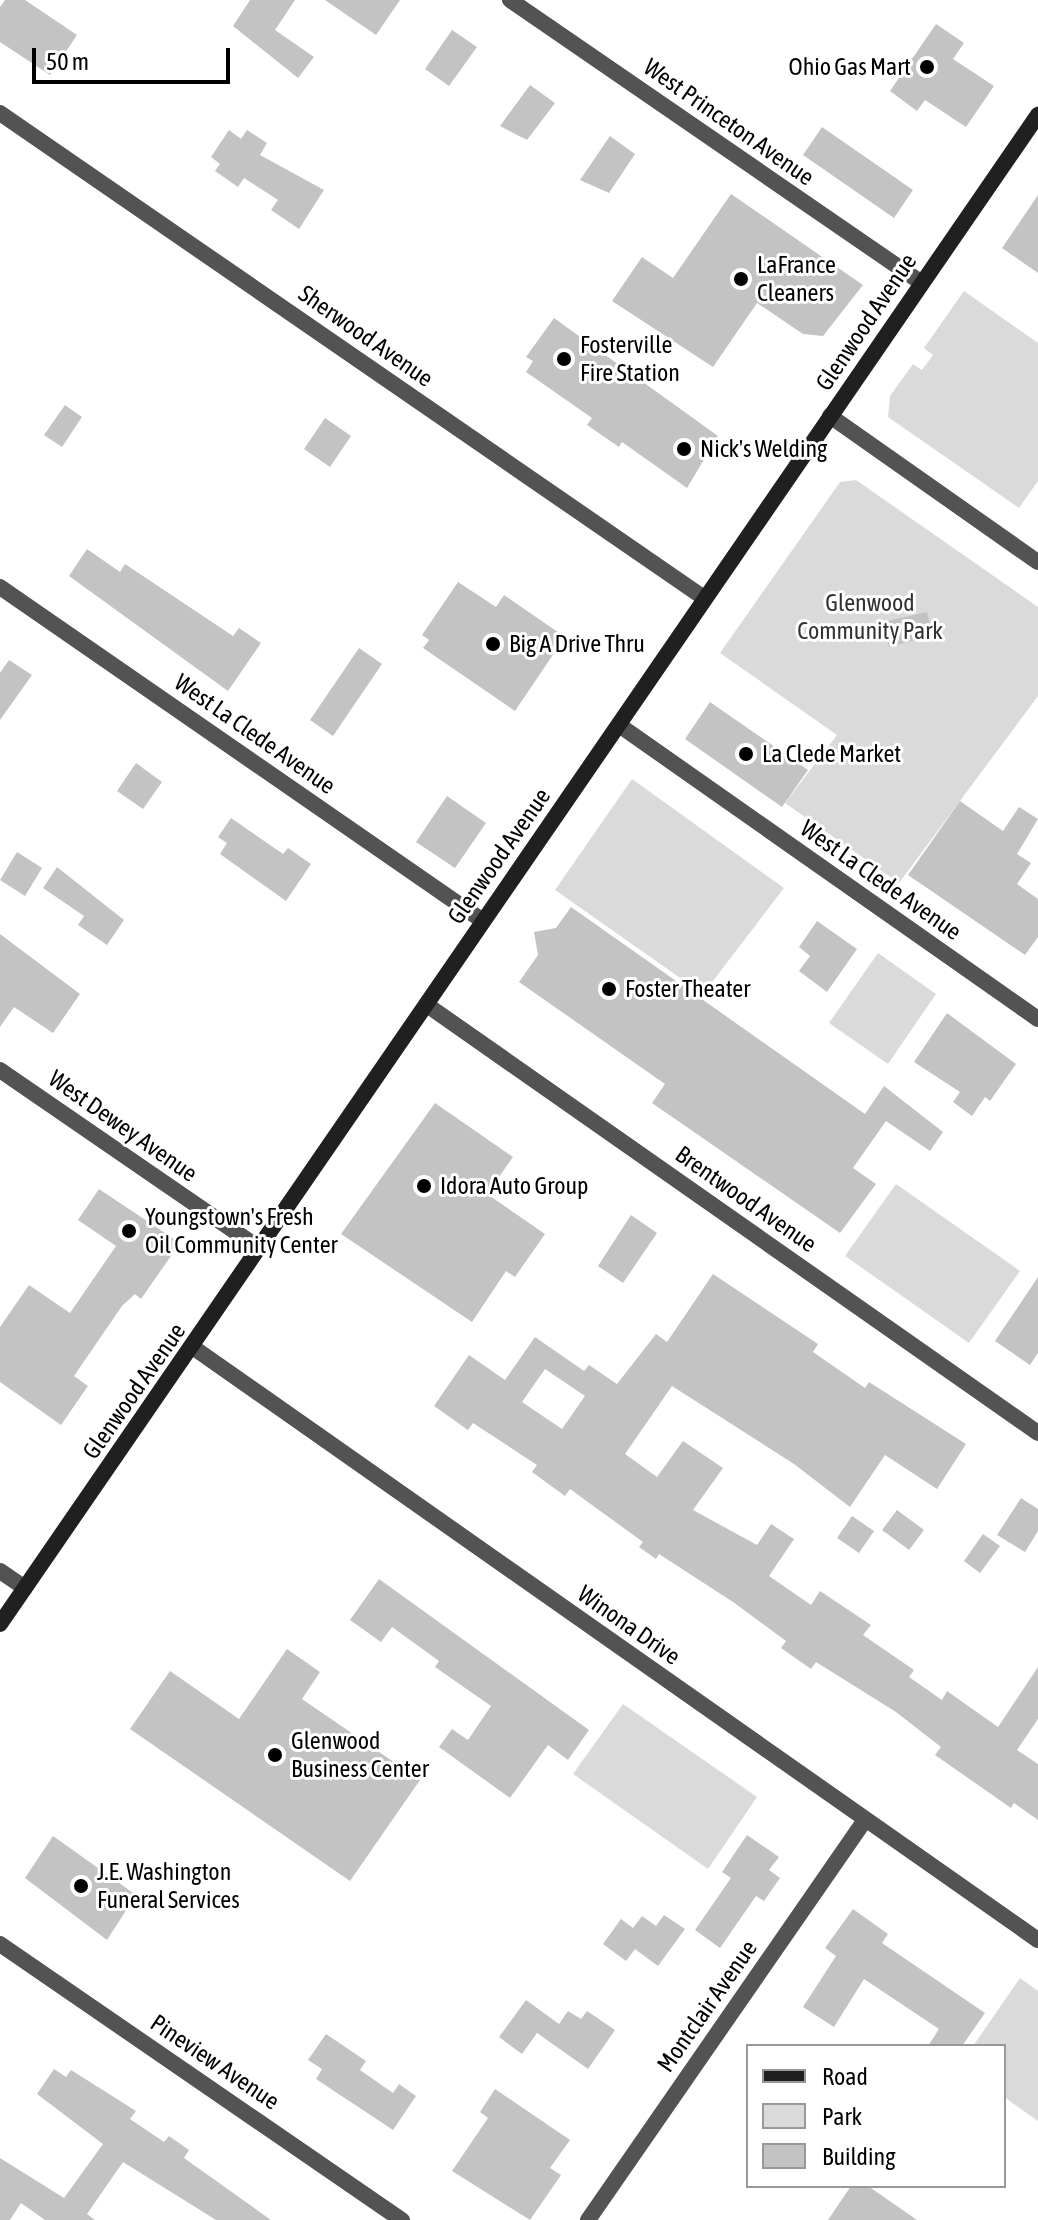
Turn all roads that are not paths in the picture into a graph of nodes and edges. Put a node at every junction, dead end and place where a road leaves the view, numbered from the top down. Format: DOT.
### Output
graph roads {
  1 [pos="510,0"];
  2 [pos="0,113"];
  3 [pos="1038,115"];
  4 [pos="921,283"];
  5 [pos="830,416"];
  6 [pos="1038,562"];
  7 [pos="0,587"];
  8 [pos="704,598"];
  9 [pos="619,725"];
  10 [pos="483,921"];
  11 [pos="427,1005"];
  12 [pos="1038,1019"];
  13 [pos="0,1070"];
  14 [pos="259,1248"];
  15 [pos="194,1348"];
  16 [pos="1038,1433"];
  17 [pos="0,1571"];
  18 [pos="25,1588"];
  19 [pos="0,1624"];
  20 [pos="865,1820"];
  21 [pos="1038,1940"];
  22 [pos="0,1944"];
  23 [pos="402,2220"];
  24 [pos="588,2220"];
  1 -- 4 [label="street, West Princeton Avenue"];
  2 -- 8 [label="street, Sherwood Avenue"];
  3 -- 4 [label="main road, Glenwood Avenue"];
  4 -- 5 [label="main road, Glenwood Avenue"];
  5 -- 6 [label="street"];
  5 -- 8 [label="main road, Glenwood Avenue"];
  7 -- 10 [label="street, West La Clede Avenue"];
  8 -- 9 [label="main road, Glenwood Avenue"];
  9 -- 10 [label="main road, Glenwood Avenue"];
  9 -- 12 [label="street, West La Clede Avenue"];
  10 -- 11 [label="main road, Glenwood Avenue"];
  11 -- 14 [label="main road, Glenwood Avenue"];
  11 -- 16 [label="street, Brentwood Avenue"];
  13 -- 14 [label="street, West Dewey Avenue"];
  14 -- 15 [label="main road, Glenwood Avenue"];
  15 -- 18 [label="main road, Glenwood Avenue"];
  15 -- 20 [label="street, Winona Drive"];
  17 -- 18 [label="street"];
  18 -- 19 [label="main road, Glenwood Avenue"];
  20 -- 21 [label="street, Winona Drive"];
  20 -- 24 [label="street, Montclair Avenue"];
  22 -- 23 [label="street, Pineview Avenue"];
}
